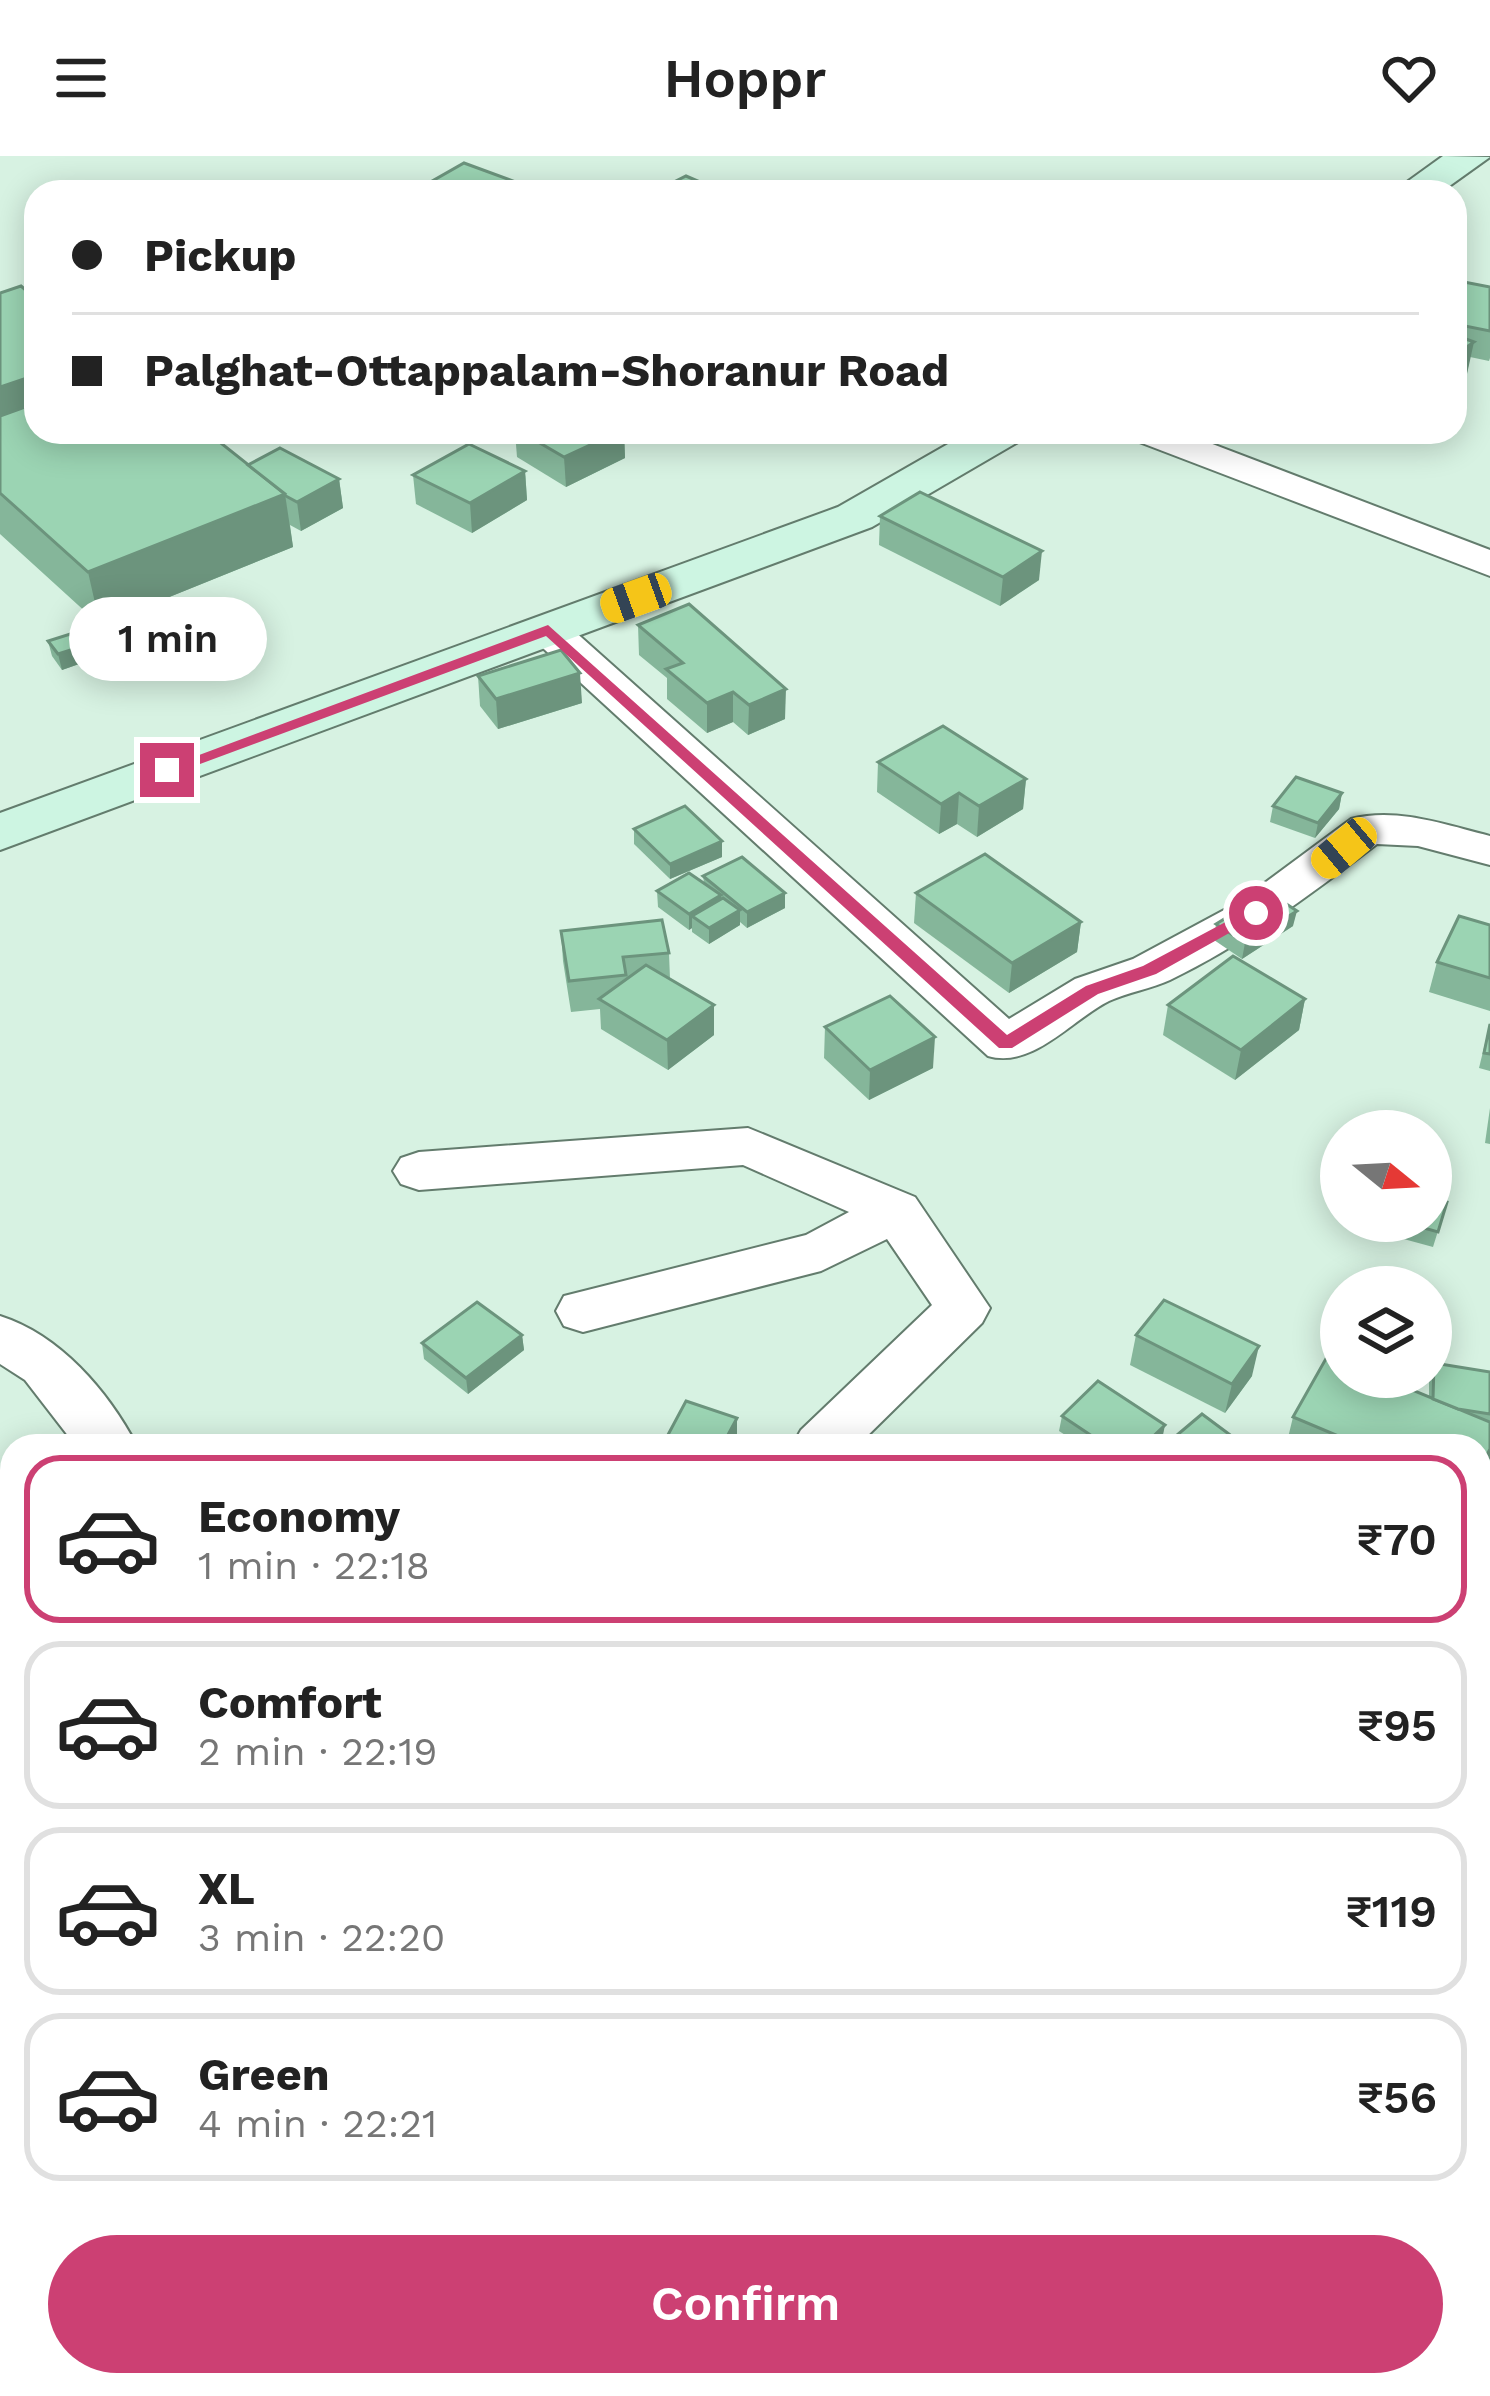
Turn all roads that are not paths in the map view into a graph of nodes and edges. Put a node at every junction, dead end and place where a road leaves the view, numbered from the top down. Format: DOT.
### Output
graph roads {
  1 [pos="1471,156"];
  2 [pos="1432,180"];
  3 [pos="982,444"];
  4 [pos="1178,444"];
  5 [pos="1490,564"];
  6 [pos="548,630"];
  7 [pos="0,833"];
  8 [pos="1490,851"];
  9 [pos="419,1171"];
  10 [pos="896,1211"];
  11 [pos="583,1311"];
  12 [pos="0,1337"];
  13 [pos="99,1434"];
  14 [pos="833,1434"];
  1 -- 2 [label="main road"];
  3 -- 6 [label="main road"];
  4 -- 5 [label="street"];
  6 -- 7 [label="main road"];
  6 -- 8 [label="street"];
  9 -- 10 [label="street"];
  10 -- 11 [label="street"];
  10 -- 14 [label="street"];
  12 -- 13 [label="street"];
}
